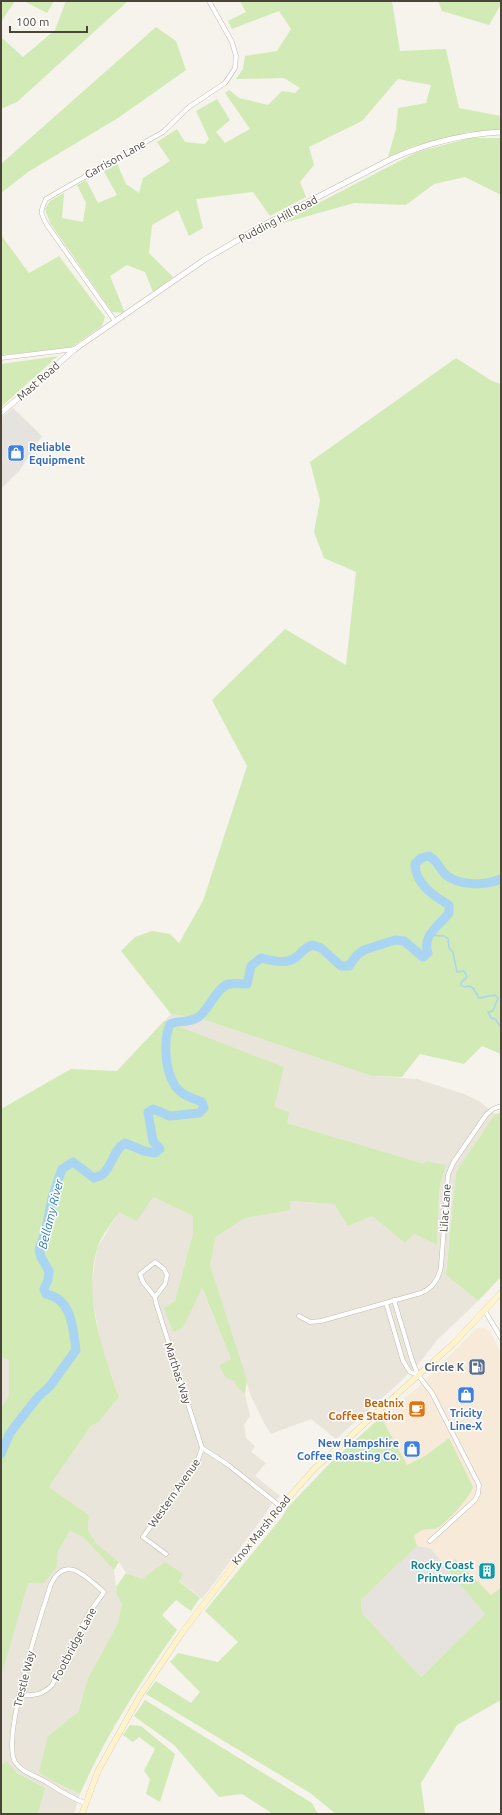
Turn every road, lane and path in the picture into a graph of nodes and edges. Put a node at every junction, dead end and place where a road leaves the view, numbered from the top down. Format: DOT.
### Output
graph roads {
  1 [pos="209,1"];
  2 [pos="501,132"];
  3 [pos="115,321"];
  4 [pos="75,349"];
  5 [pos="1,358"];
  6 [pos="1,413"];
  7 [pos="501,1106"];
  8 [pos="501,1293"];
  9 [pos="155,1297"];
  10 [pos="394,1300"];
  11 [pos="386,1303"];
  12 [pos="485,1311"];
  13 [pos="299,1316"];
  14 [pos="501,1338"];
  15 [pos="418,1375"];
  16 [pos="202,1448"];
  17 [pos="280,1506"];
  18 [pos="430,1542"];
  19 [pos="166,1554"];
  20 [pos="104,1592"];
  21 [pos="19,1694"];
  22 [pos="85,1803"];
  23 [pos="82,1814"];
  1 -- 3 [label="street, Garrison Lane"];
  2 -- 3 [label="street, Pudding Hill Road"];
  3 -- 4 [label="street, Pudding Hill Road"];
  4 -- 5 [label="street"];
  4 -- 6 [label="street, Mast Road"];
  7 -- 10 [label="street, Lilac Lane"];
  8 -- 12 [label="main road, Knox Marsh Road"];
  9 -- 9 [label="street, Marthas Way"];
  9 -- 16 [label="street, Marthas Way"];
  10 -- 11 [label="street, Lilac Lane"];
  10 -- 15 [label="street"];
  11 -- 13 [label="street, Lilac Lane"];
  11 -- 15 [label="street"];
  12 -- 14 [label="street"];
  12 -- 15 [label="main road, Knox Marsh Road"];
  15 -- 17 [label="main road, Knox Marsh Road"];
  15 -- 18 [label="street"];
  16 -- 17 [label="street"];
  16 -- 19 [label="street, Western Avenue"];
  17 -- 22 [label="main road, Knox Marsh Road"];
  20 -- 21 [label="street, Footbridge Lane"];
  20 -- 21 [label="street, Trestle Way"];
  21 -- 22 [label="street, Trestle Way"];
  22 -- 23 [label="main road, Knox Marsh Road"];
}
